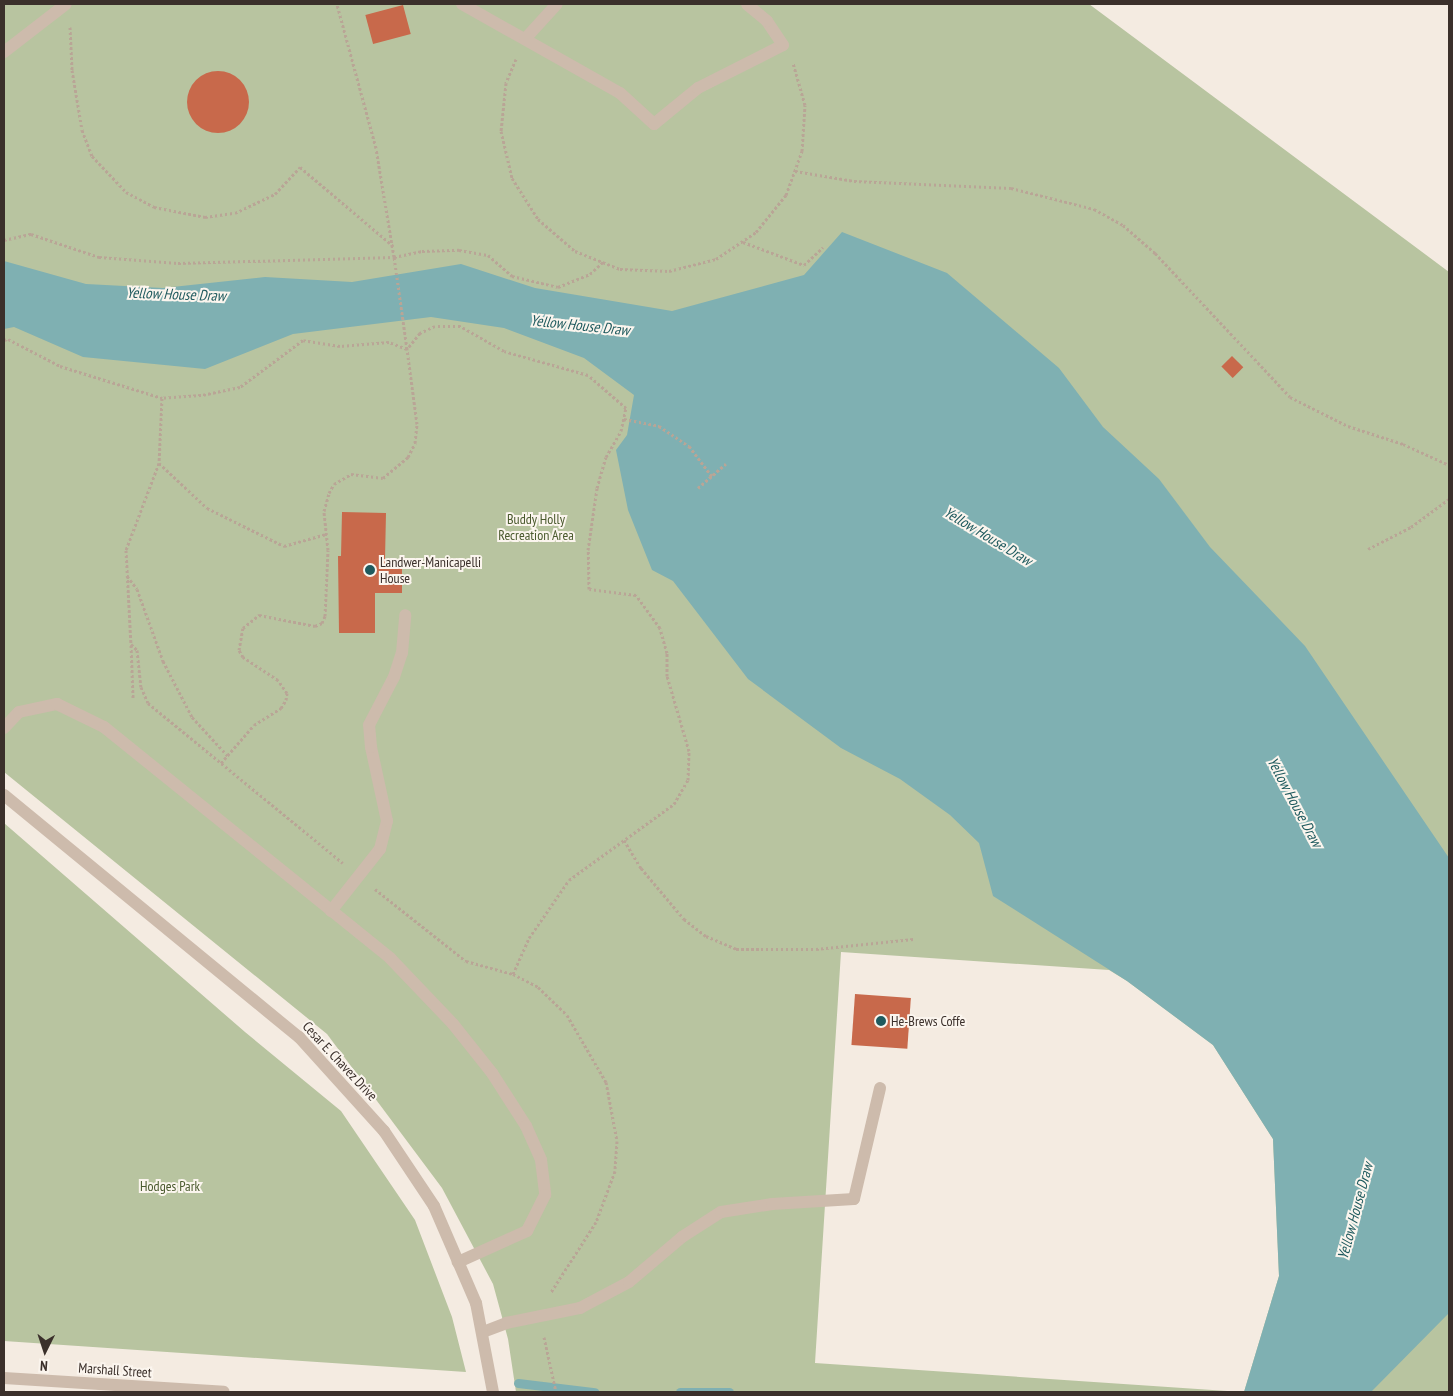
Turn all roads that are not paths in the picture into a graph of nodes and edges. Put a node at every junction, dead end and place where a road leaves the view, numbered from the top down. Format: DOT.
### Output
graph roads {
  1 [pos="66,4"];
  2 [pos="462,4"];
  3 [pos="556,4"];
  4 [pos="747,4"];
  5 [pos="525,39"];
  6 [pos="4,52"];
  7 [pos="405,615"];
  8 [pos="4,728"];
  9 [pos="4,795"];
  10 [pos="331,911"];
  11 [pos="880,1088"];
  12 [pos="458,1262"];
  13 [pos="483,1332"];
  14 [pos="4,1378"];
  15 [pos="224,1392"];
  16 [pos="493,1392"];
  1 -- 6 [label="street"];
  2 -- 5 [label="street"];
  3 -- 5 [label="street"];
  4 -- 5 [label="street"];
  7 -- 10 [label="street"];
  8 -- 10 [label="street"];
  9 -- 12 [label="street, Cesar E. Chavez Drive"];
  10 -- 12 [label="street"];
  11 -- 13 [label="street"];
  12 -- 13 [label="street, Cesar E. Chavez Drive"];
  13 -- 16 [label="street, Cesar E. Chavez Drive"];
  14 -- 15 [label="street, Marshall Street"];
}
